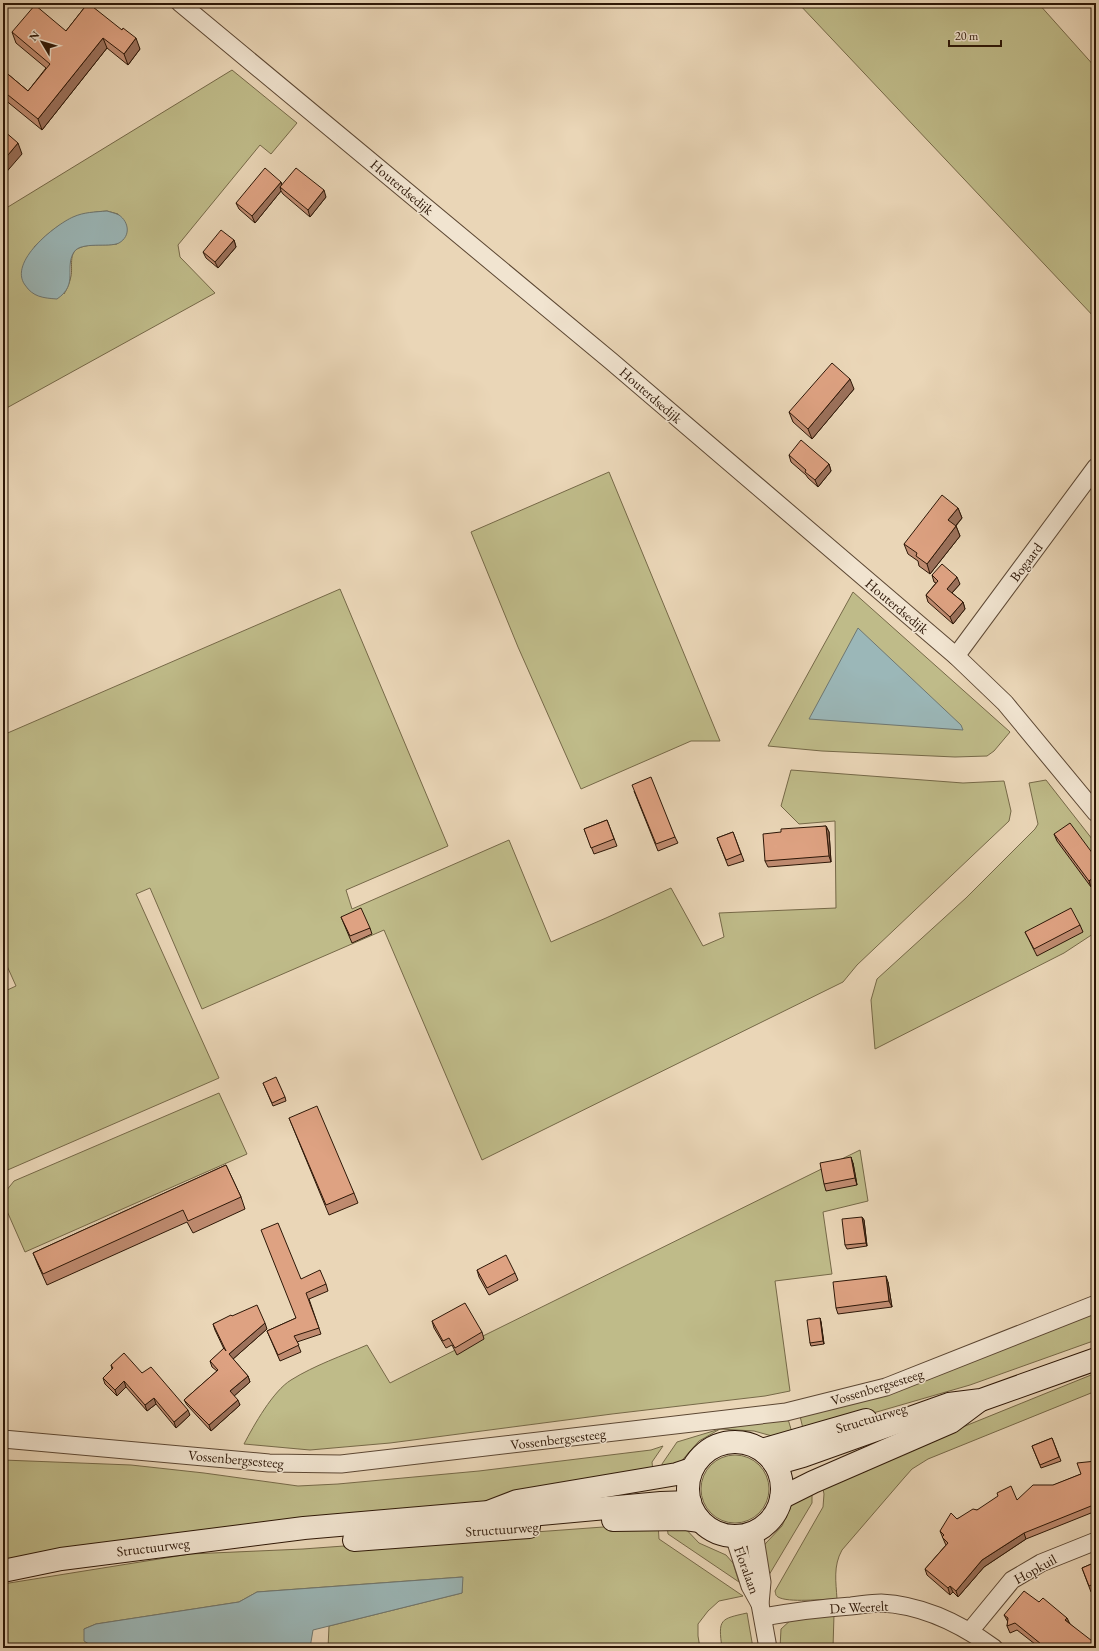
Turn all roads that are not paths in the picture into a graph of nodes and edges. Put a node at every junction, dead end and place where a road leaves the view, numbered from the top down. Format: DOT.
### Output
graph roads {
  1 [pos="180,3"];
  2 [pos="1096,467"];
  3 [pos="956,656"];
  4 [pos="1096,813"];
  5 [pos="1096,1304"];
  6 [pos="1096,1359"];
  7 [pos="981,1400"];
  8 [pos="3,1439"];
  9 [pos="769,1457"];
  10 [pos="692,1469"];
  11 [pos="781,1498"];
  12 [pos="690,1502"];
  13 [pos="489,1512"];
  14 [pos="700,1521"];
  15 [pos="304,1528"];
  16 [pos="744,1534"];
  17 [pos="1096,1541"];
  18 [pos="3,1571"];
  19 [pos="761,1610"];
  20 [pos="970,1631"];
  21 [pos="768,1648"];
  22 [pos="994,1648"];
  1 -- 3 [label="street, Houterdsedijk"];
  2 -- 3 [label="street, Bogaard"];
  3 -- 4 [label="street, Houterdsedijk"];
  5 -- 8 [label="street, Vossenbergsesteeg"];
  6 -- 7 [label="main road, Structuurweg"];
  7 -- 9 [label="main road, Structuurweg"];
  7 -- 11 [label="main road, Structuurweg"];
  9 -- 10 [label="main road"];
  9 -- 11 [label="main road"];
  10 -- 12 [label="main road"];
  10 -- 13 [label="main road, Structuurweg"];
  11 -- 16 [label="main road"];
  12 -- 13 [label="main road, Structuurweg"];
  12 -- 14 [label="main road"];
  13 -- 15 [label="main road, Structuurweg"];
  14 -- 15 [label="main road, Structuurweg"];
  14 -- 16 [label="main road"];
  15 -- 18 [label="main road, Structuurweg"];
  16 -- 19 [label="street, Floralaan"];
  17 -- 20 [label="street, Hopkuil"];
  19 -- 20 [label="street, De Weerelt"];
  19 -- 21 [label="street, Floralaan"];
  20 -- 22 [label="street, De Weerelt"];
}
